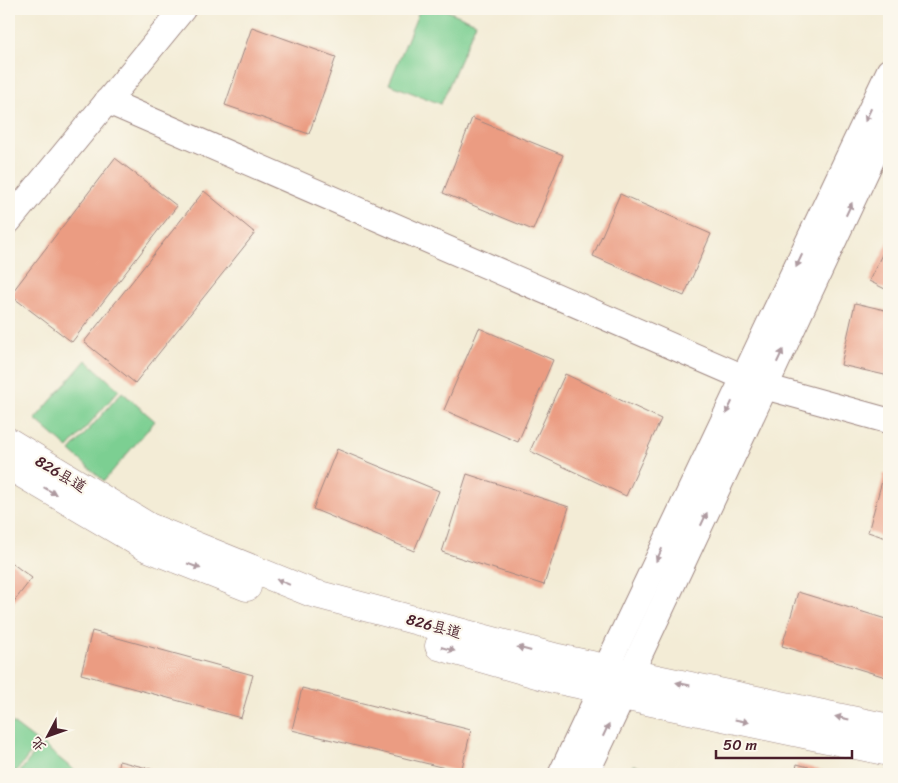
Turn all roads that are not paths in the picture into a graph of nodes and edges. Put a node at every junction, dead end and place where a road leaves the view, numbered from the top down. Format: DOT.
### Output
graph roads {
  1 [pos="184,9"];
  2 [pos="889,70"];
  3 [pos="107,101"];
  4 [pos="889,123"];
  5 [pos="9,221"];
  6 [pos="755,382"];
  7 [pos="889,421"];
  8 [pos="9,442"];
  9 [pos="9,466"];
  10 [pos="615,682"];
  11 [pos="889,728"];
  12 [pos="889,752"];
  13 [pos="561,774"];
  14 [pos="586,774"];
  1 -- 3 [label="street"];
  2 -- 6 [label="street, one-way"];
  3 -- 5 [label="street"];
  3 -- 6 [label="street"];
  6 -- 4 [label="street, one-way"];
  6 -- 7 [label="street"];
  6 -- 10 [label="street"];
  10 -- 8 [label="main road, 826县道, one-way"];
  9 -- 10 [label="main road, 826县道, one-way"];
  11 -- 10 [label="main road, 826县道, one-way"];
  10 -- 12 [label="main road, 826县道, one-way"];
  10 -- 13 [label="street"];
  14 -- 10 [label="street, one-way"];
}
